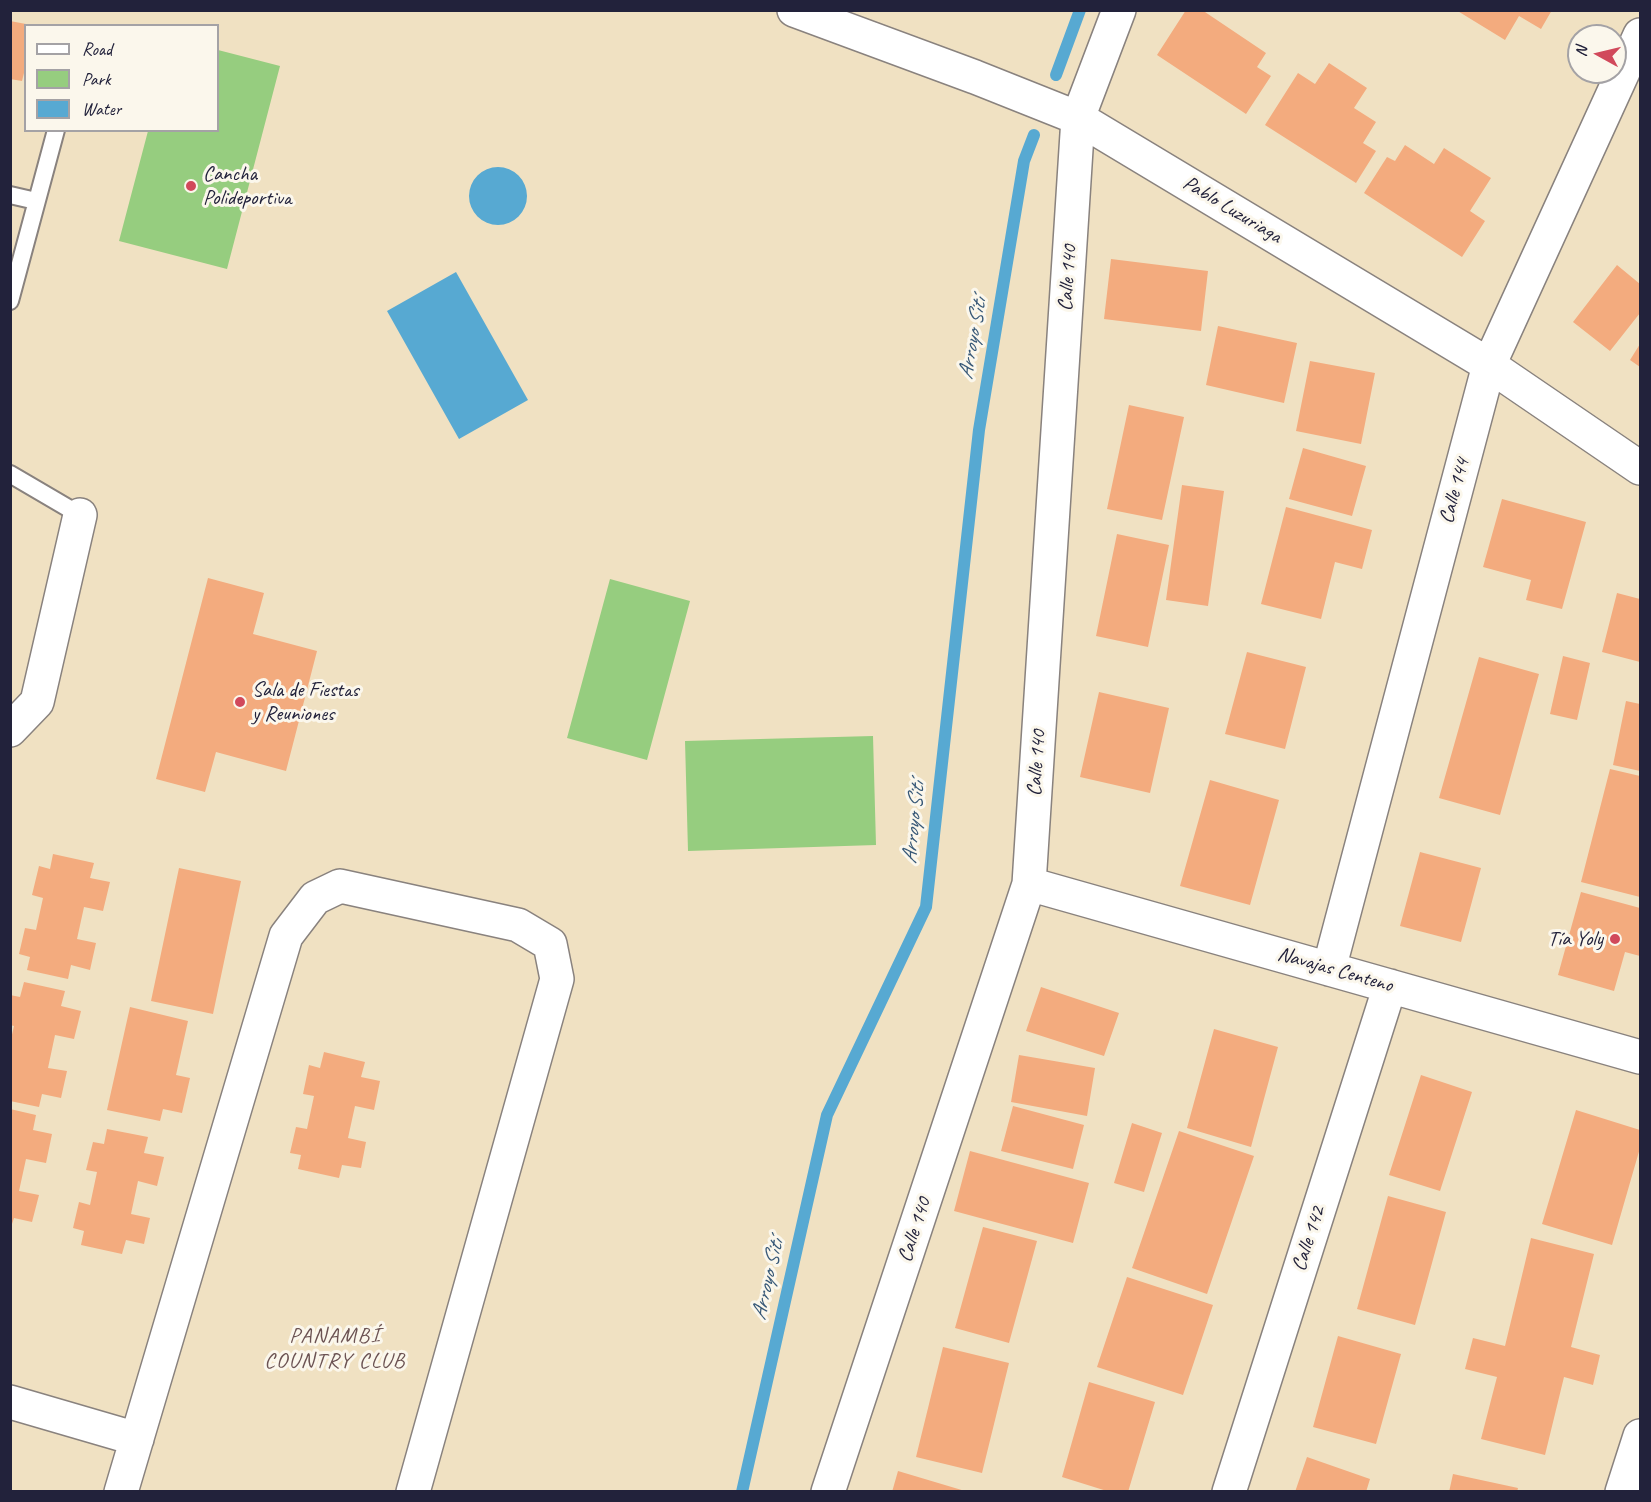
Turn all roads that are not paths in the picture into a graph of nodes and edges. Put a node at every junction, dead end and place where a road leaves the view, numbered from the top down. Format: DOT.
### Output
graph roads {
  1 [pos="794,10"];
  2 [pos="1119,10"];
  3 [pos="1641,35"];
  4 [pos="1078,118"];
  5 [pos="55,132"];
  6 [pos="10,195"];
  7 [pos="36,201"];
  8 [pos="10,301"];
  9 [pos="1489,365"];
  10 [pos="1641,468"];
  11 [pos="10,474"];
  12 [pos="80,515"];
  13 [pos="10,730"];
  14 [pos="1029,884"];
  15 [pos="1329,969"];
  16 [pos="1390,986"];
  17 [pos="1641,1057"];
  18 [pos="10,1402"];
  19 [pos="1641,1436"];
  20 [pos="137,1440"];
  21 [pos="121,1491"];
  22 [pos="413,1491"];
  23 [pos="828,1491"];
  24 [pos="1229,1491"];
  25 [pos="1622,1491"];
  1 -- 4 [label="street, Pablo Luzuriaga"];
  2 -- 4 [label="street, Calle 140"];
  3 -- 9 [label="street, Calle 144"];
  4 -- 9 [label="street, Pablo Luzuriaga"];
  4 -- 14 [label="street, Calle 140"];
  5 -- 7 [label="lane"];
  6 -- 7 [label="lane"];
  7 -- 8 [label="lane"];
  9 -- 10 [label="street, Pablo Luzuriaga"];
  9 -- 15 [label="street, Calle 144"];
  11 -- 12 [label="lane"];
  12 -- 13 [label="street"];
  14 -- 15 [label="street, Navajas Centeno"];
  14 -- 23 [label="street, Calle 140"];
  15 -- 16 [label="street, Navajas Centeno"];
  16 -- 17 [label="street, Navajas Centeno"];
  16 -- 24 [label="street, Calle 142"];
  18 -- 20 [label="street"];
  19 -- 25 [label="street"];
  20 -- 21 [label="street"];
  20 -- 22 [label="street"];
}
